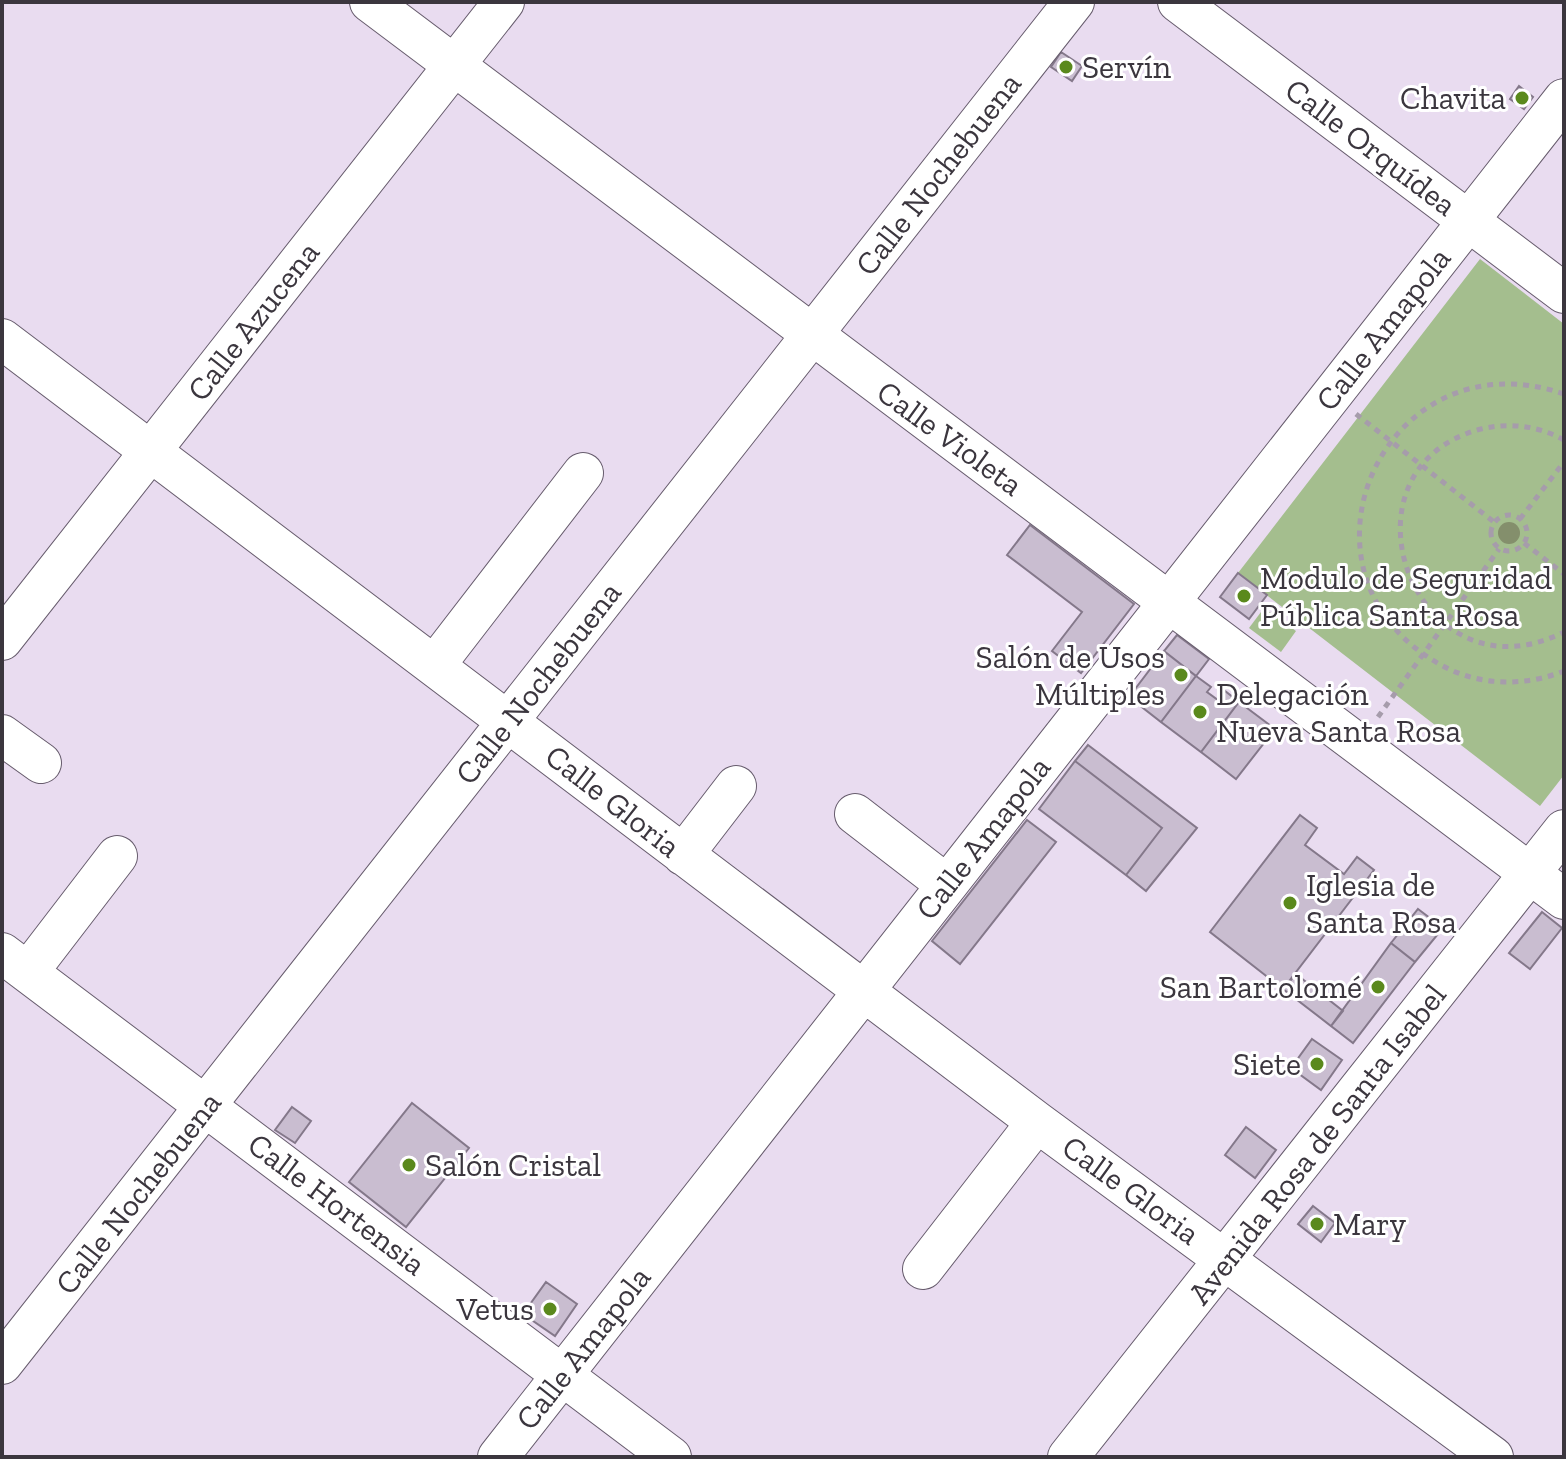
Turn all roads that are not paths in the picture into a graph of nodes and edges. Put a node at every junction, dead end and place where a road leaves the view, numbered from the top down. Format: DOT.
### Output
graph roads {
  1 [pos="370,2"];
  2 [pos="504,2"];
  3 [pos="1074,2"];
  4 [pos="1178,2"];
  5 [pos="455,64"];
  6 [pos="1564,99"];
  7 [pos="1469,220"];
  8 [pos="1564,293"];
  9 [pos="811,335"];
  10 [pos="2,339"];
  11 [pos="151,451"];
  12 [pos="583,473"];
  13 [pos="1169,599"];
  14 [pos="2,640"];
  15 [pos="435,665"];
  16 [pos="509,719"];
  17 [pos="2,735"];
  18 [pos="41,763"];
  19 [pos="736,786"];
  20 [pos="855,814"];
  21 [pos="1564,830"];
  22 [pos="683,855"];
  23 [pos="117,856"];
  24 [pos="1530,873"];
  25 [pos="947,885"];
  26 [pos="1564,899"];
  27 [pos="15,962"];
  28 [pos="864,990"];
  29 [pos="206,1106"];
  30 [pos="1037,1122"];
  31 [pos="1226,1260"];
  32 [pos="923,1269"];
  33 [pos="2,1364"];
  34 [pos="563,1374"];
  35 [pos="498,1457"];
  36 [pos="671,1457"];
  37 [pos="1068,1457"];
  38 [pos="1493,1457"];
  1 -- 5 [label="street, Calle Violeta"];
  2 -- 5 [label="street, Calle Azucena"];
  3 -- 9 [label="street, Calle Nochebuena"];
  4 -- 7 [label="street, Calle Orquídea"];
  5 -- 9 [label="street, Calle Violeta"];
  5 -- 11 [label="street, Calle Azucena"];
  6 -- 7 [label="street, Calle Amapola"];
  7 -- 8 [label="street, Calle Orquídea"];
  7 -- 13 [label="street, Calle Amapola"];
  9 -- 13 [label="street, Calle Violeta"];
  9 -- 16 [label="street, Calle Nochebuena"];
  10 -- 11 [label="street, Calle Gloria"];
  11 -- 14 [label="street, Calle Azucena"];
  11 -- 15 [label="street, Calle Gloria"];
  12 -- 15 [label="street"];
  13 -- 24 [label="street, Calle Violeta"];
  13 -- 25 [label="street, Calle Amapola"];
  15 -- 16 [label="street, Calle Gloria"];
  16 -- 22 [label="street, Calle Gloria"];
  16 -- 29 [label="street, Calle Nochebuena"];
  17 -- 18 [label="street"];
  19 -- 22 [label="street"];
  20 -- 25 [label="street"];
  21 -- 24 [label="street, Avenida Rosa de Santa Isabel"];
  22 -- 28 [label="street, Calle Gloria"];
  23 -- 27 [label="street"];
  24 -- 26 [label="street, Calle Violeta"];
  24 -- 31 [label="street, Avenida Rosa de Santa Isabel"];
  25 -- 28 [label="street, Calle Amapola"];
  27 -- 29 [label="street, Calle Hortensia"];
  28 -- 30 [label="street, Calle Gloria"];
  28 -- 34 [label="street, Calle Amapola"];
  29 -- 33 [label="street, Calle Nochebuena"];
  29 -- 34 [label="street, Calle Hortensia"];
  30 -- 31 [label="street, Calle Gloria"];
  30 -- 32 [label="street"];
  31 -- 37 [label="street, Avenida Rosa de Santa Isabel"];
  31 -- 38 [label="street, Calle Gloria"];
  34 -- 35 [label="street, Calle Amapola"];
  34 -- 36 [label="street, Calle Hortensia"];
}
